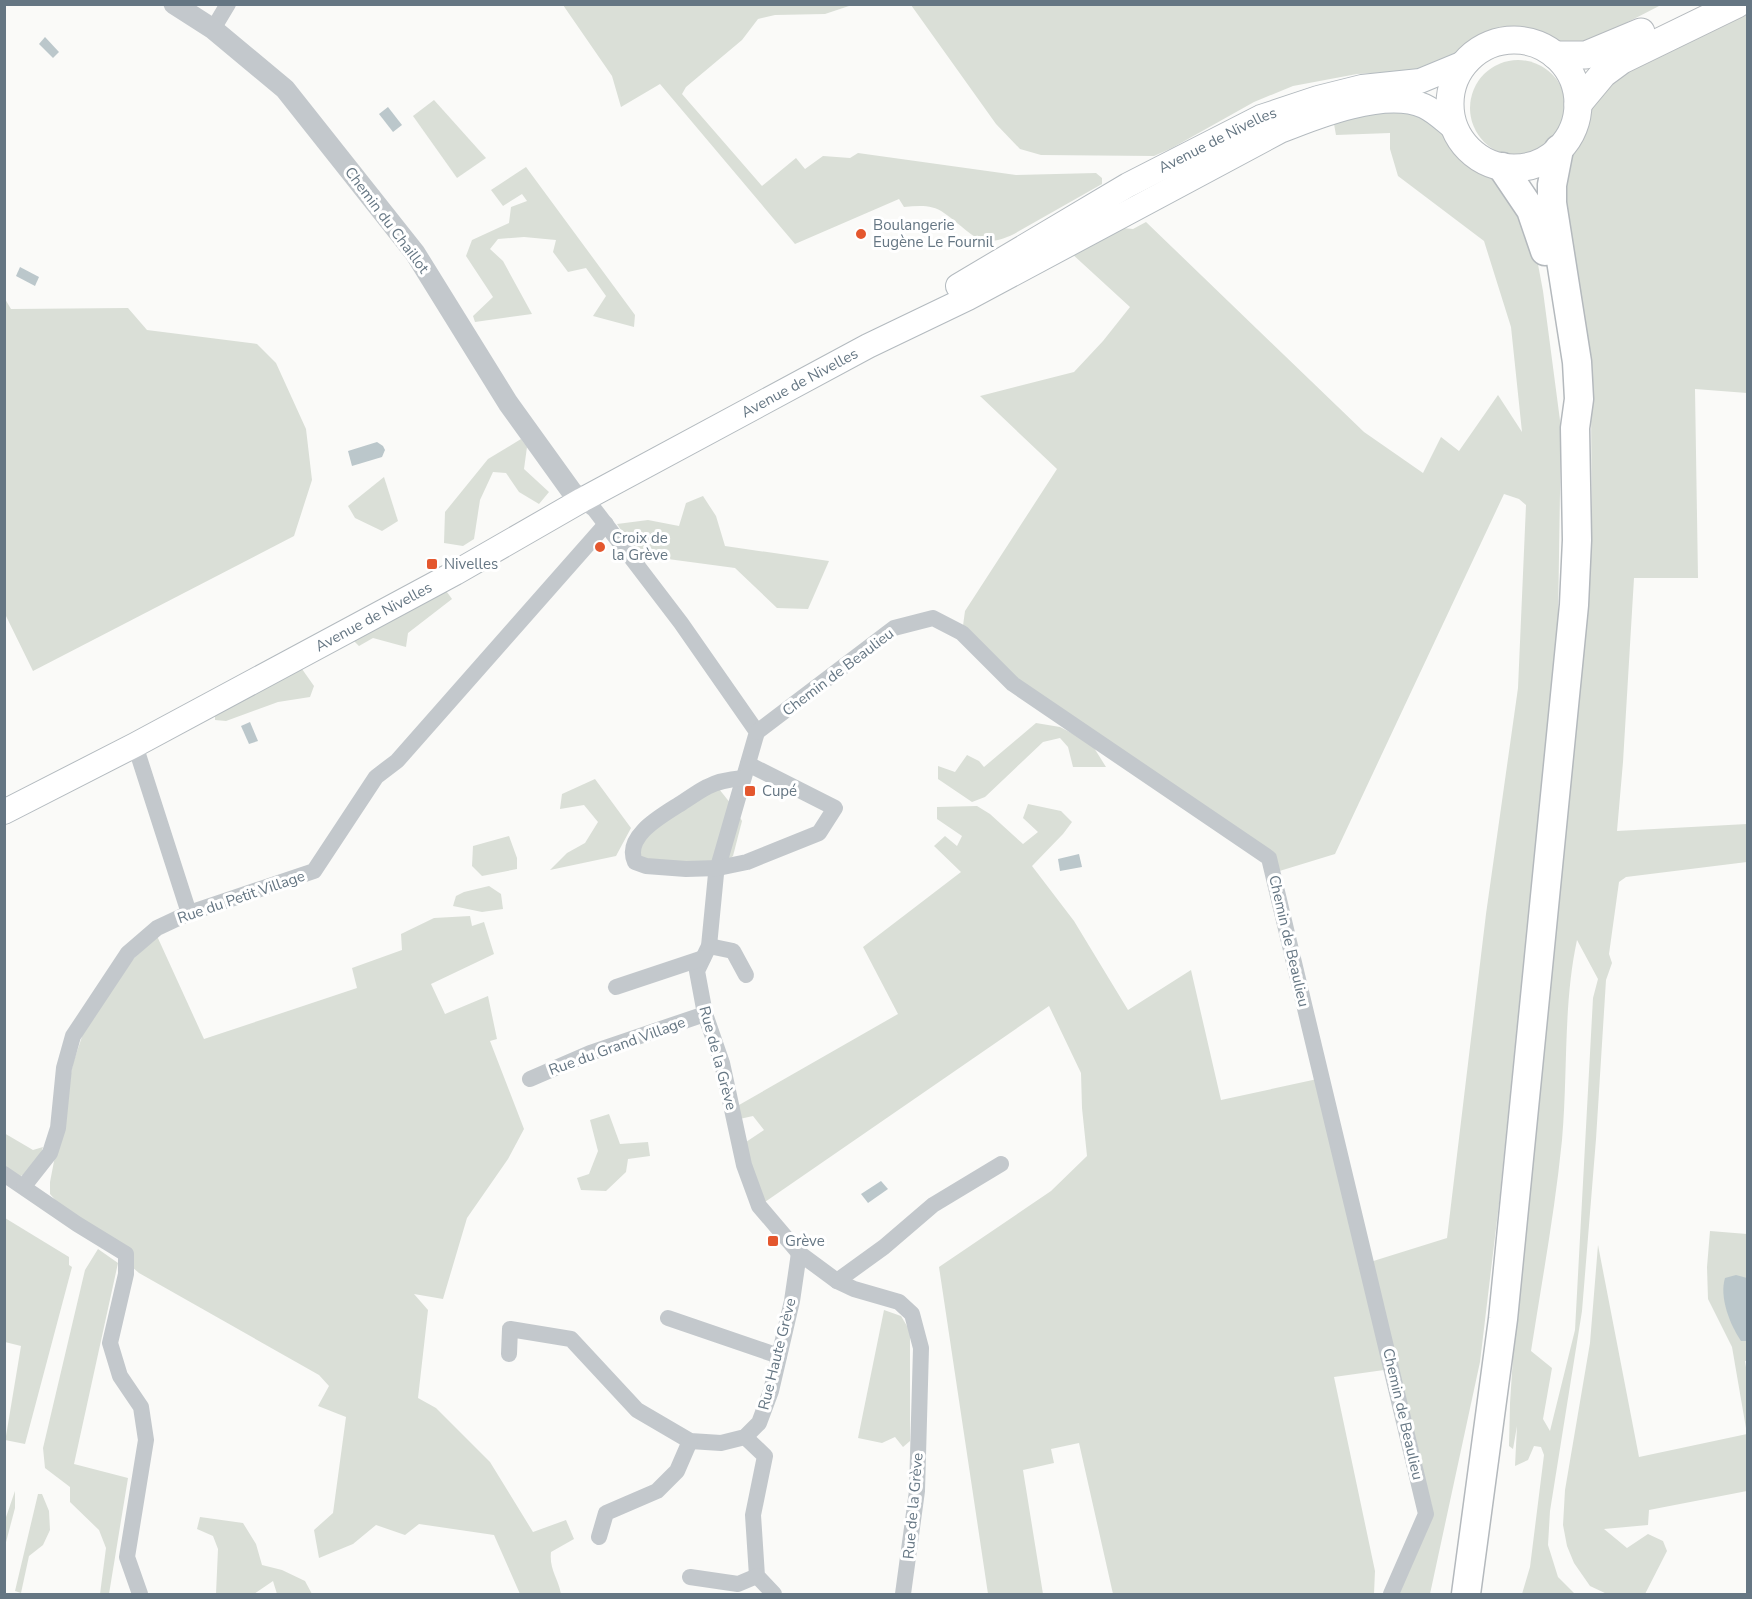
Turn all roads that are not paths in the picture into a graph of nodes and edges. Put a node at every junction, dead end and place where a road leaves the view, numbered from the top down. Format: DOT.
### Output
graph roads {
  1 [pos="174,4"];
  2 [pos="228,4"];
  3 [pos="1696,4"];
  4 [pos="1737,4"];
  5 [pos="213,29"];
  6 [pos="1555,55"];
  7 [pos="1466,62"];
  8 [pos="1578,104"];
  9 [pos="1454,128"];
  10 [pos="1559,149"];
  11 [pos="1502,167"];
  12 [pos="868,346"];
  13 [pos="1575,428"];
  14 [pos="582,500"];
  15 [pos="606,524"];
  16 [pos="757,732"];
  17 [pos="135,745"];
  18 [pos="745,771"];
  19 [pos="4,812"];
  20 [pos="718,868"];
  21 [pos="189,913"];
  22 [pos="706,952"];
  23 [pos="746,975"];
  24 [pos="616,987"];
  25 [pos="705,1014"];
  26 [pos="530,1078"];
  27 [pos="1001,1164"];
  28 [pos="4,1174"];
  29 [pos="24,1186"];
  30 [pos="799,1253"];
  31 [pos="837,1281"];
  32 [pos="668,1318"];
  33 [pos="1503,1319"];
  34 [pos="509,1354"];
  35 [pos="779,1356"];
  36 [pos="745,1437"];
  37 [pos="690,1441"];
  38 [pos="599,1537"];
  39 [pos="757,1576"];
  40 [pos="690,1577"];
  41 [pos="140,1594"];
  42 [pos="774,1594"];
  43 [pos="903,1594"];
  44 [pos="1391,1594"];
  45 [pos="1448,1594"];
  46 [pos="1466,1594"];
  47 [pos="1484,1594"];
  1 -- 5 [label="street, Chemin du Chaillot"];
  2 -- 5 [label="street"];
  3 -- 6 [label="main road"];
  4 -- 8 [label="main road"];
  5 -- 14 [label="street, Chemin du Chaillot"];
  6 -- 7 [label="main road"];
  6 -- 8 [label="main road"];
  7 -- 9 [label="main road"];
  7 -- 12 [label="main road, Avenue de Nivelles"];
  8 -- 10 [label="main road"];
  9 -- 11 [label="main road"];
  9 -- 12 [label="main road, Avenue de Nivelles"];
  10 -- 11 [label="main road"];
  10 -- 13 [label="highway"];
  11 -- 13 [label="highway"];
  12 -- 14 [label="main road, Avenue de Nivelles"];
  13 -- 33 [label="highway"];
  14 -- 15 [label="street"];
  14 -- 17 [label="main road, Avenue de Nivelles"];
  15 -- 16 [label="street"];
  15 -- 21 [label="street, Rue du Petit Village"];
  16 -- 18 [label="street, Rue de la Grève"];
  16 -- 44 [label="street, Chemin de Beaulieu"];
  17 -- 19 [label="main road, Avenue de Nivelles"];
  17 -- 21 [label="street"];
  18 -- 20 [label="street, Rue de la Grève"];
  18 -- 20 [label="street"];
  18 -- 20 [label="street"];
  20 -- 22 [label="street, Rue de la Grève"];
  21 -- 29 [label="street, Rue du Petit Village"];
  22 -- 23 [label="street"];
  22 -- 24 [label="street"];
  22 -- 25 [label="street, Rue de la Grève"];
  25 -- 26 [label="street, Rue du Grand Village"];
  25 -- 30 [label="street, Rue de la Grève"];
  27 -- 31 [label="street"];
  28 -- 29 [label="street"];
  29 -- 41 [label="street"];
  30 -- 31 [label="street, Rue de la Grève"];
  30 -- 35 [label="street, Rue Haute Grève"];
  31 -- 43 [label="street, Rue de la Grève"];
  32 -- 35 [label="street"];
  33 -- 45 [label="highway"];
  33 -- 46 [label="highway"];
  33 -- 47 [label="highway"];
  34 -- 37 [label="street"];
  35 -- 36 [label="street, Rue Haute Grève"];
  36 -- 37 [label="street"];
  36 -- 39 [label="street"];
  37 -- 38 [label="street"];
  39 -- 40 [label="street"];
  39 -- 42 [label="street"];
}
